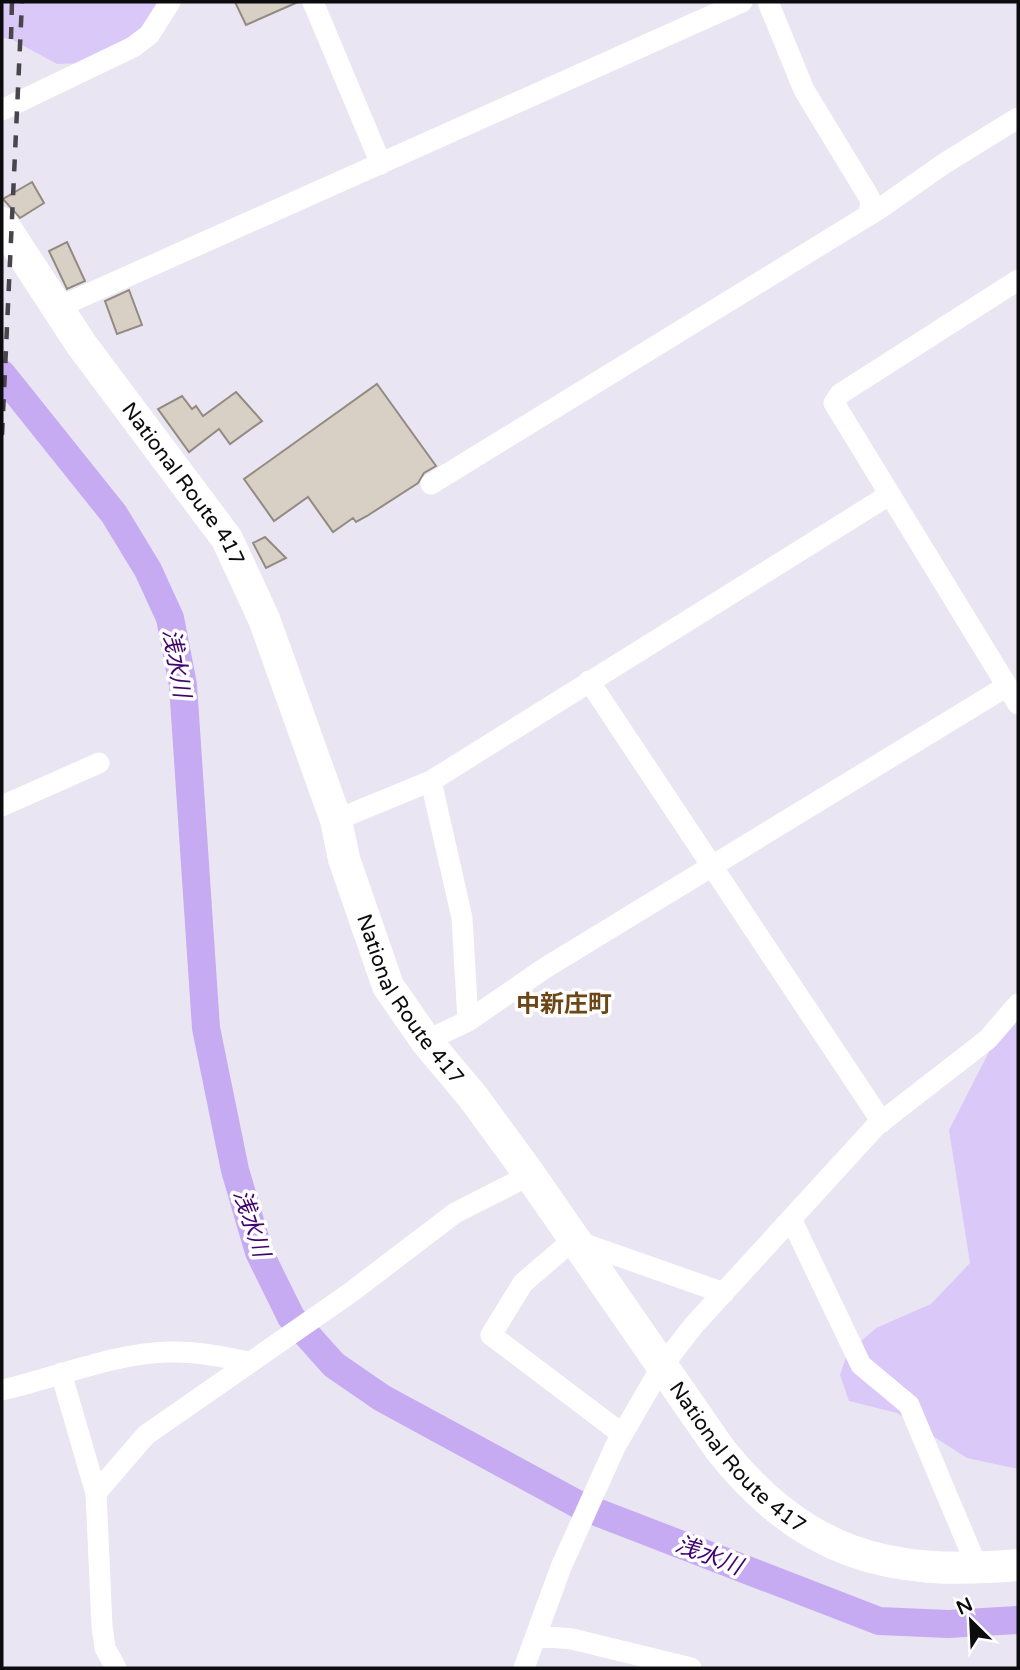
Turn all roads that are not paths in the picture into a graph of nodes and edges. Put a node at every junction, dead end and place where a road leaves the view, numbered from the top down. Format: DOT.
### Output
graph roads {
  1 [pos="170,2"];
  2 [pos="313,2"];
  3 [pos="742,2"];
  4 [pos="768,2"];
  5 [pos="2,110"];
  6 [pos="1018,118"];
  7 [pos="381,164"];
  8 [pos="868,216"];
  9 [pos="2,223"];
  10 [pos="1018,280"];
  11 [pos="59,307"];
  12 [pos="431,484"];
  13 [pos="890,495"];
  14 [pos="589,681"];
  15 [pos="1013,695"];
  16 [pos="99,763"];
  17 [pos="431,781"];
  18 [pos="2,806"];
  19 [pos="336,820"];
  20 [pos="712,866"];
  21 [pos="1018,1004"];
  22 [pos="468,1021"];
  23 [pos="426,1041"];
  24 [pos="882,1122"];
  25 [pos="530,1175"];
  26 [pos="792,1221"];
  27 [pos="573,1240"];
  28 [pos="724,1293"];
  29 [pos="249,1362"];
  30 [pos="662,1366"];
  31 [pos="61,1373"];
  32 [pos="2,1390"];
  33 [pos="618,1440"];
  34 [pos="96,1493"];
  35 [pos="1018,1565"];
  36 [pos="978,1569"];
  37 [pos="538,1636"];
  38 [pos="116,1668"];
  39 [pos="524,1668"];
  40 [pos="691,1668"];
  1 -- 5 [label="street"];
  2 -- 7 [label="street"];
  3 -- 7 [label="street"];
  4 -- 8 [label="street"];
  6 -- 8 [label="street"];
  7 -- 11 [label="street"];
  8 -- 12 [label="street"];
  9 -- 11 [label="highway, National Route 417"];
  10 -- 13 [label="street"];
  11 -- 19 [label="highway, National Route 417"];
  13 -- 14 [label="street"];
  13 -- 15 [label="street"];
  14 -- 17 [label="street"];
  14 -- 20 [label="street"];
  15 -- 20 [label="street"];
  16 -- 18 [label="street"];
  17 -- 19 [label="street"];
  17 -- 22 [label="street"];
  19 -- 23 [label="highway, National Route 417"];
  20 -- 22 [label="street"];
  20 -- 24 [label="street"];
  21 -- 24 [label="street"];
  22 -- 23 [label="street"];
  23 -- 25 [label="highway, National Route 417"];
  24 -- 26 [label="street"];
  25 -- 27 [label="highway, National Route 417"];
  25 -- 29 [label="street"];
  26 -- 28 [label="street"];
  26 -- 36 [label="street"];
  27 -- 28 [label="street"];
  27 -- 30 [label="highway, National Route 417"];
  27 -- 33 [label="street"];
  28 -- 30 [label="street"];
  29 -- 31 [label="street"];
  29 -- 34 [label="street"];
  30 -- 33 [label="street"];
  30 -- 36 [label="highway, National Route 417"];
  31 -- 32 [label="street"];
  31 -- 34 [label="street"];
  33 -- 37 [label="street"];
  34 -- 38 [label="street"];
  35 -- 36 [label="highway, National Route 417"];
  37 -- 39 [label="street"];
  37 -- 40 [label="street"];
}
